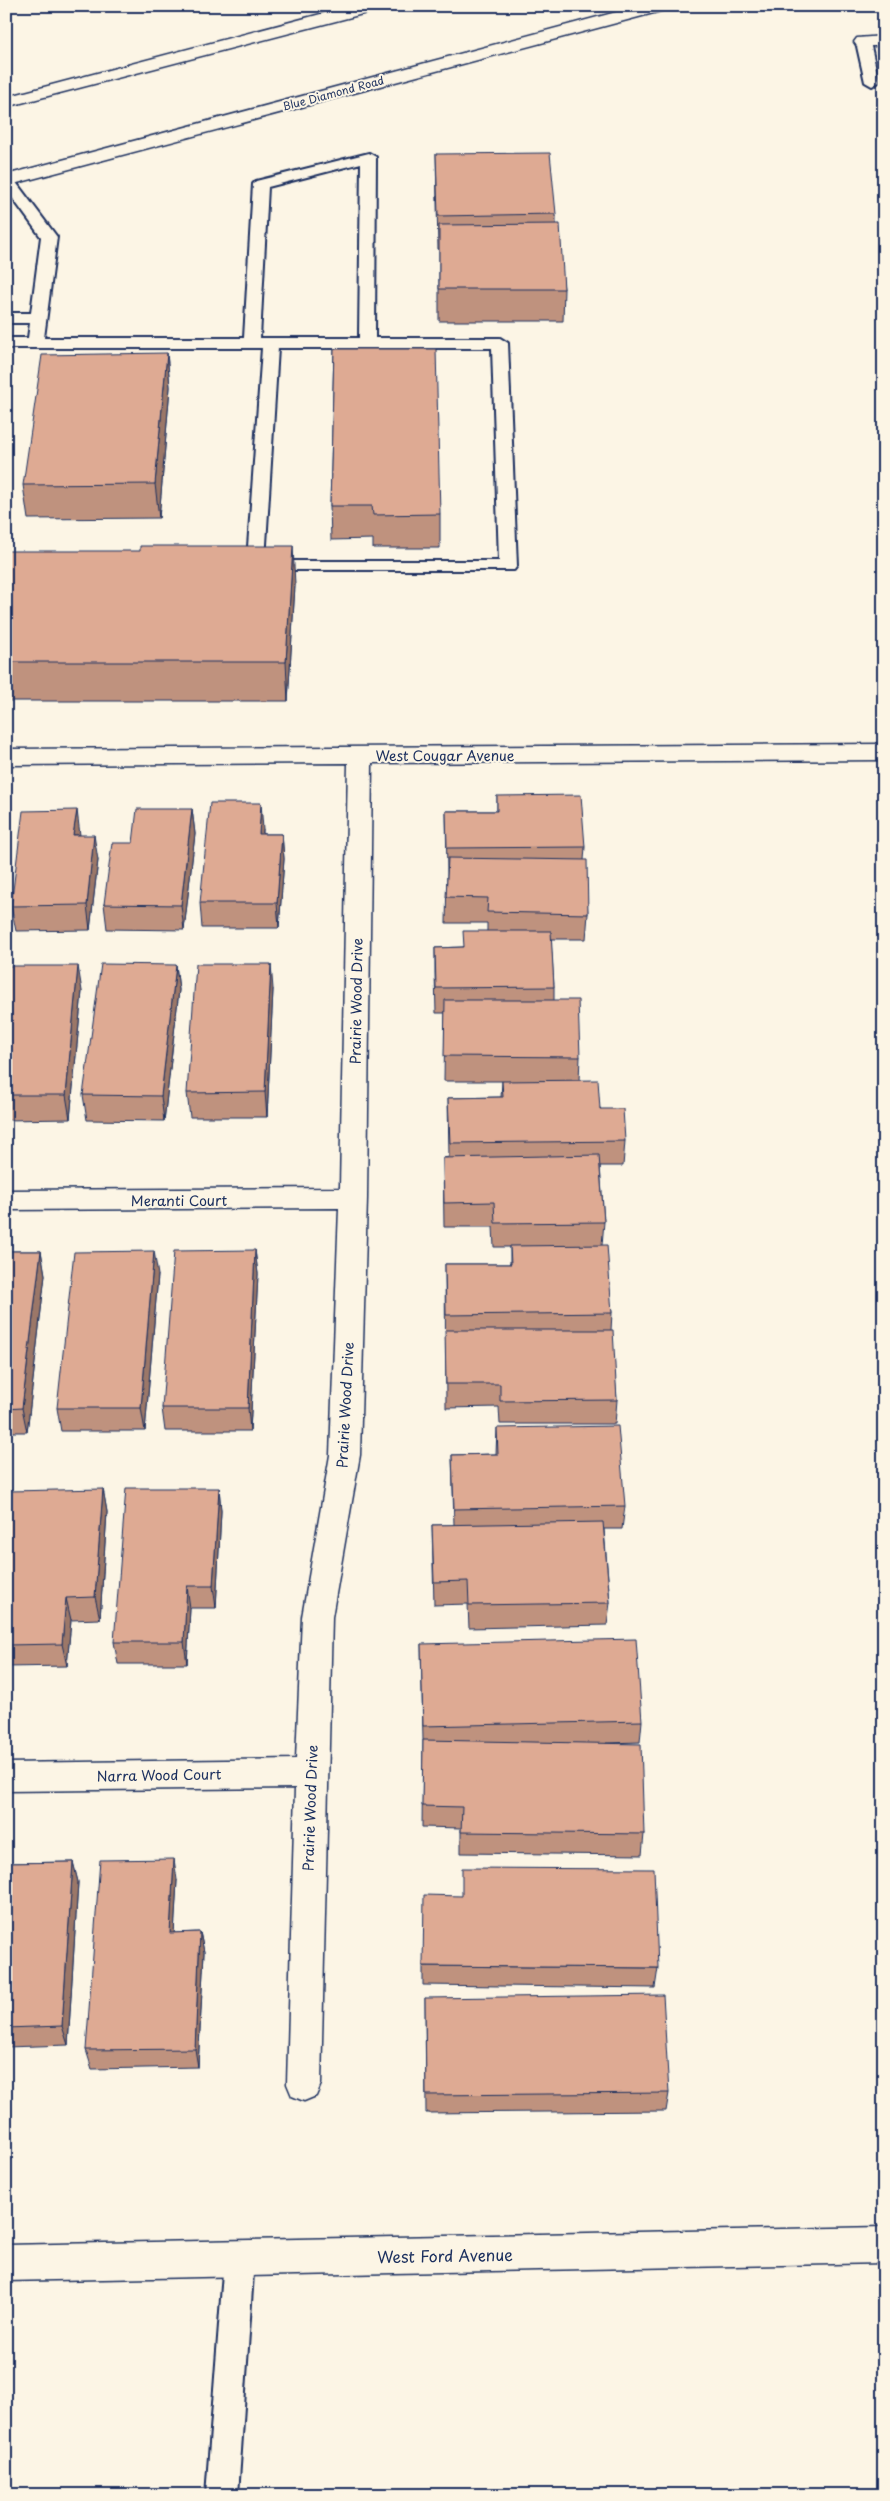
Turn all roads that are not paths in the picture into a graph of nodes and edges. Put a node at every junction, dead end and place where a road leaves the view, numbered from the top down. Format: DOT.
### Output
graph roads {
  1 [pos="372,6"];
  2 [pos="659,6"];
  3 [pos="884,41"];
  4 [pos="863,42"];
  5 [pos="872,82"];
  6 [pos="6,102"];
  7 [pos="7,180"];
  8 [pos="6,318"];
  9 [pos="38,318"];
  10 [pos="6,343"];
  11 [pos="35,343"];
  12 [pos="252,343"];
  13 [pos="270,343"];
  14 [pos="368,343"];
  15 [pos="227,566"];
  16 [pos="256,566"];
  17 [pos="884,752"];
  18 [pos="360,755"];
  19 [pos="6,757"];
  20 [pos="353,1198"];
  21 [pos="6,1200"];
  22 [pos="311,1773"];
  23 [pos="6,1777"];
  24 [pos="304,2084"];
  25 [pos="884,2244"];
  26 [pos="239,2259"];
  27 [pos="6,2263"];
  28 [pos="222,2495"];
  1 -- 6 [label="main road"];
  2 -- 7 [label="main road, Blue Diamond Road"];
  3 -- 4 [label="main road"];
  4 -- 5 [label="lane"];
  7 -- 9 [label="lane"];
  8 -- 9 [label="lane"];
  9 -- 11 [label="lane"];
  10 -- 11 [label="lane"];
  11 -- 12 [label="lane"];
  12 -- 13 [label="lane"];
  12 -- 14 [label="lane"];
  13 -- 14 [label="lane"];
  13 -- 16 [label="lane"];
  14 -- 16 [label="lane"];
  15 -- 16 [label="lane"];
  17 -- 18 [label="main road, West Cougar Avenue"];
  18 -- 19 [label="main road, West Cougar Avenue"];
  18 -- 20 [label="main road, Prairie Wood Drive"];
  20 -- 21 [label="main road, Meranti Court"];
  20 -- 22 [label="main road, Prairie Wood Drive"];
  22 -- 23 [label="main road, Narra Wood Court"];
  22 -- 24 [label="main road, Prairie Wood Drive"];
  25 -- 26 [label="main road, West Ford Avenue"];
  26 -- 27 [label="main road, West Ford Avenue"];
  26 -- 28 [label="lane"];
}
